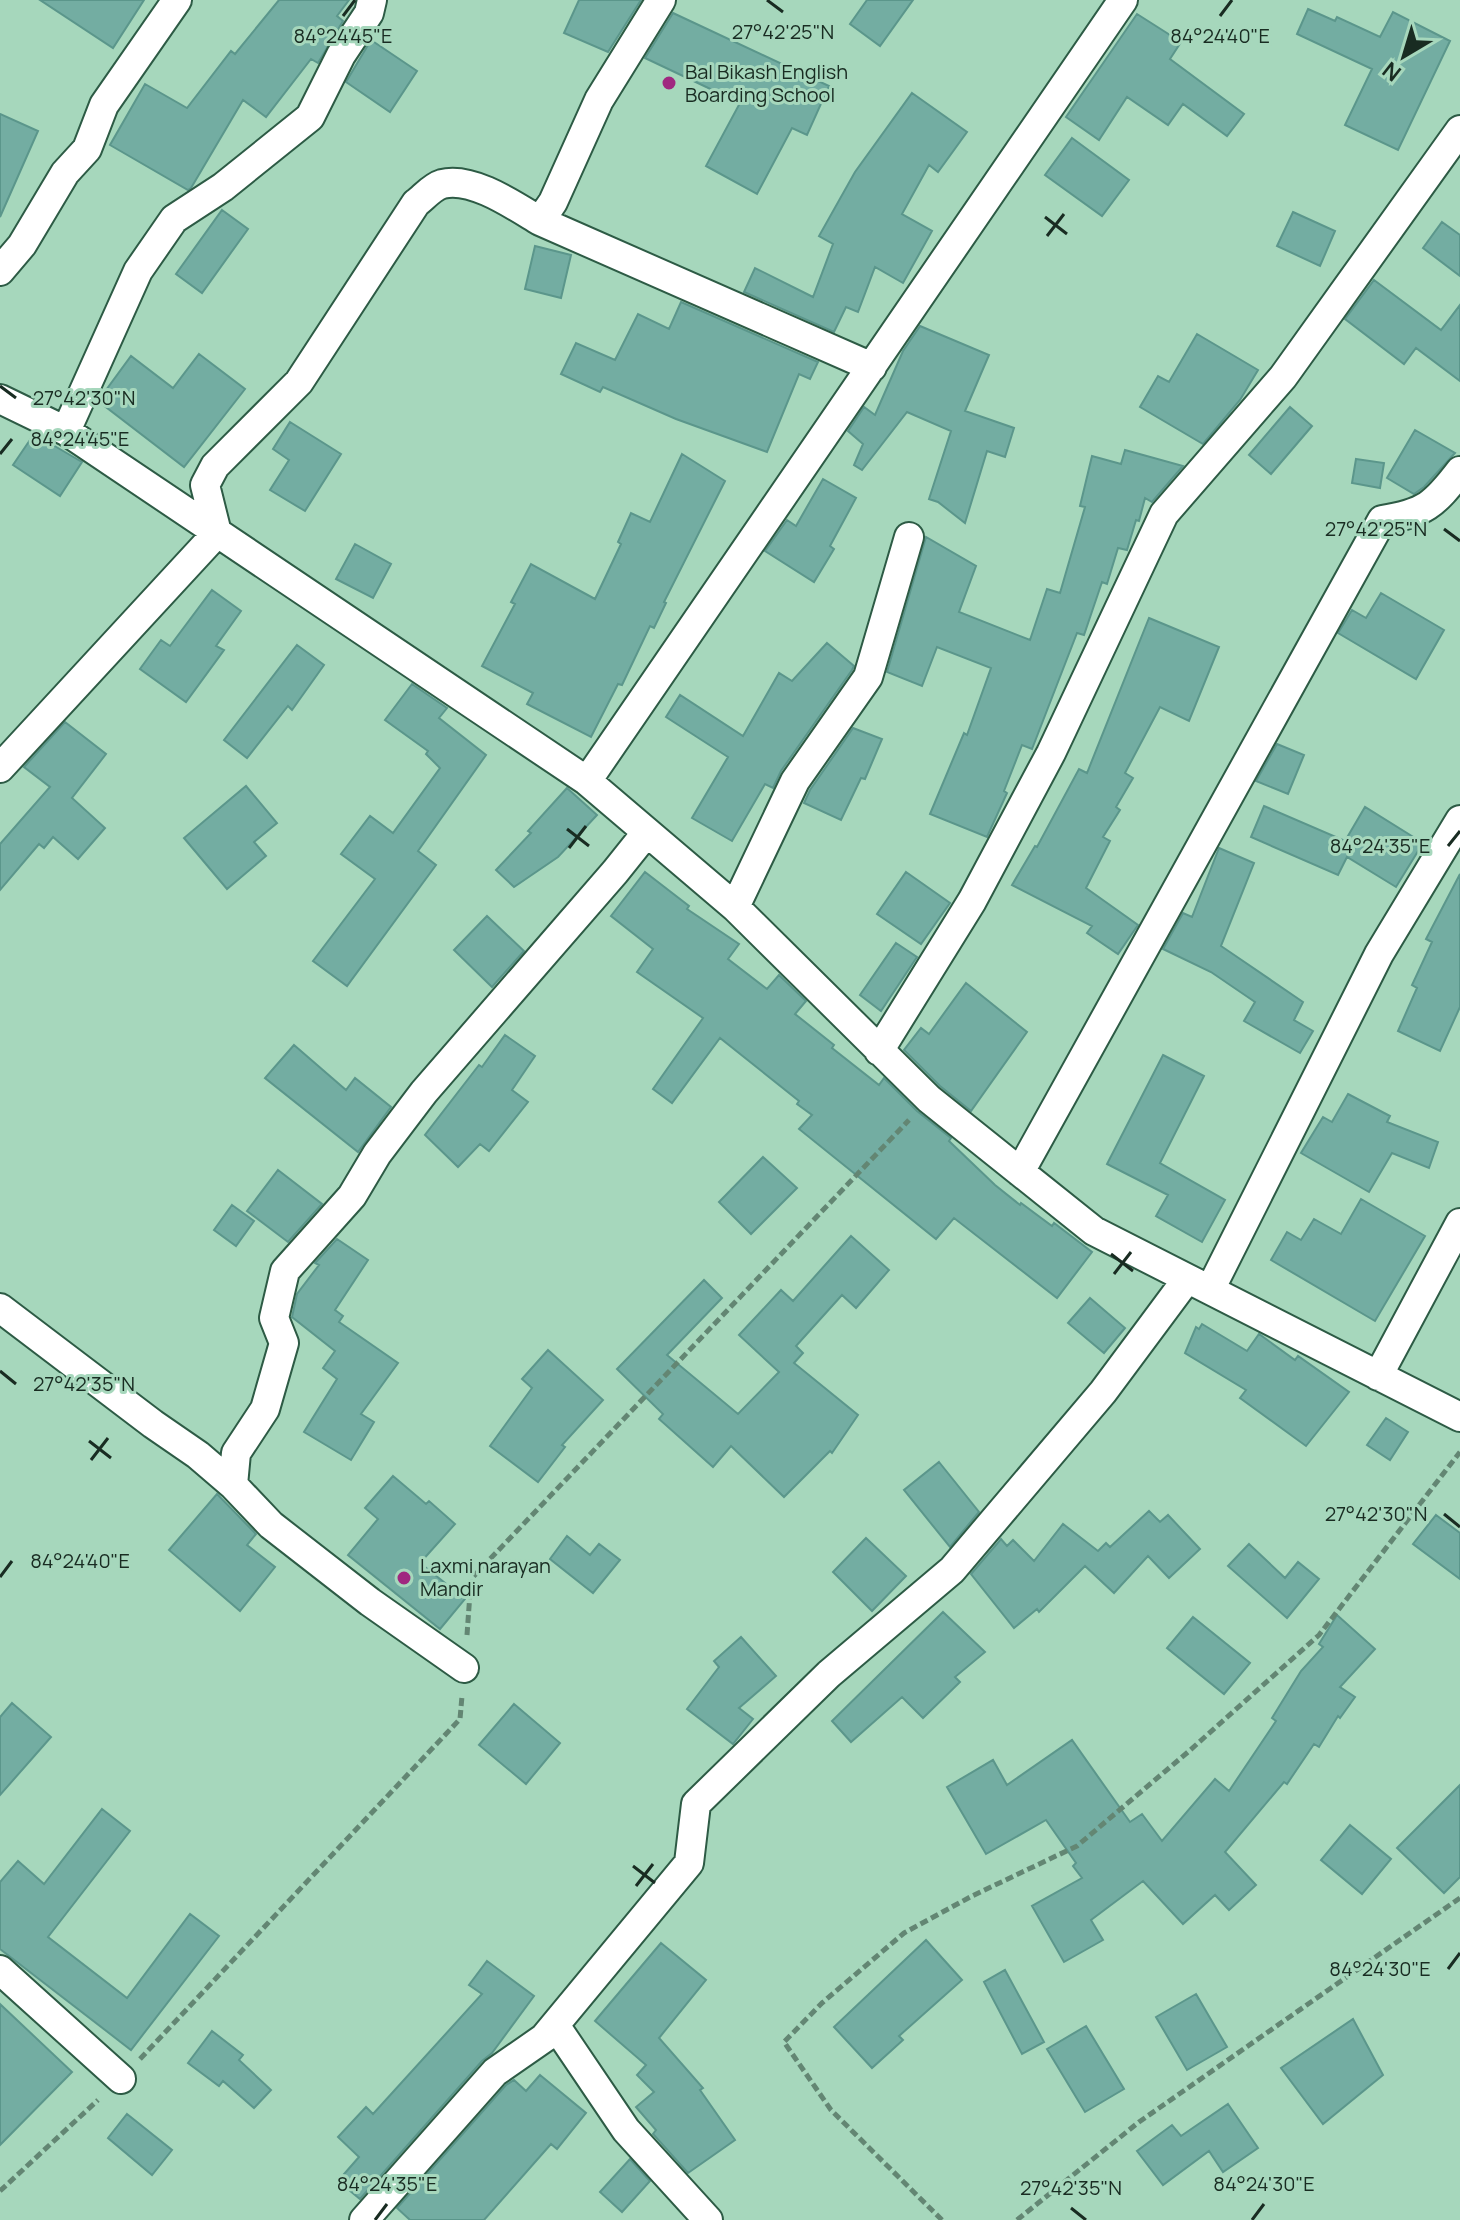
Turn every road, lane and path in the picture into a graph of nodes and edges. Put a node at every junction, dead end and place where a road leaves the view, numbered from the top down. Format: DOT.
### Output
graph roads {
  1 [pos="177,0"];
  2 [pos="372,0"];
  3 [pos="661,0"];
  4 [pos="1123,0"];
  5 [pos="1460,130"];
  6 [pos="540,221"];
  7 [pos="0,271"];
  8 [pos="872,367"];
  9 [pos="0,399"];
  10 [pos="66,431"];
  11 [pos="1460,471"];
  12 [pos="1451,494"];
  13 [pos="217,533"];
  14 [pos="909,537"];
  15 [pos="0,768"];
  16 [pos="587,781"];
  17 [pos="1460,820"];
  18 [pos="647,832"];
  19 [pos="735,907"];
  20 [pos="879,1051"];
  21 [pos="1020,1172"];
  22 [pos="1460,1223"];
  23 [pos="1198,1284"];
  24 [pos="0,1308"];
  25 [pos="1378,1376"];
  26 [pos="1460,1417"];
  27 [pos="1460,1452"];
  28 [pos="233,1485"];
  29 [pos="464,1668"];
  30 [pos="1460,1898"];
  31 [pos="0,1970"];
  32 [pos="555,2025"];
  33 [pos="121,2079"];
  34 [pos="364,2220"];
  35 [pos="708,2220"];
  36 [pos="942,2220"];
  37 [pos="1017,2220"];
  1 -- 7 [label="street"];
  2 -- 10 [label="street"];
  3 -- 6 [label="street"];
  4 -- 8 [label="street"];
  5 -- 20 [label="street"];
  6 -- 8 [label="street"];
  6 -- 13 [label="street"];
  8 -- 16 [label="street"];
  9 -- 10 [label="street"];
  10 -- 13 [label="street"];
  11 -- 12 [label="street"];
  12 -- 21 [label="street"];
  13 -- 15 [label="street"];
  13 -- 16 [label="street"];
  14 -- 19 [label="street"];
  16 -- 18 [label="street"];
  17 -- 23 [label="street"];
  18 -- 19 [label="street"];
  18 -- 28 [label="street"];
  19 -- 20 [label="street"];
  20 -- 21 [label="street"];
  21 -- 23 [label="street"];
  22 -- 25 [label="street"];
  23 -- 25 [label="street"];
  23 -- 32 [label="street"];
  24 -- 28 [label="street"];
  25 -- 26 [label="street"];
  27 -- 36 [label="path"];
  28 -- 29 [label="street"];
  30 -- 37 [label="path"];
  31 -- 33 [label="street"];
  32 -- 34 [label="street"];
  32 -- 35 [label="street"];
}
